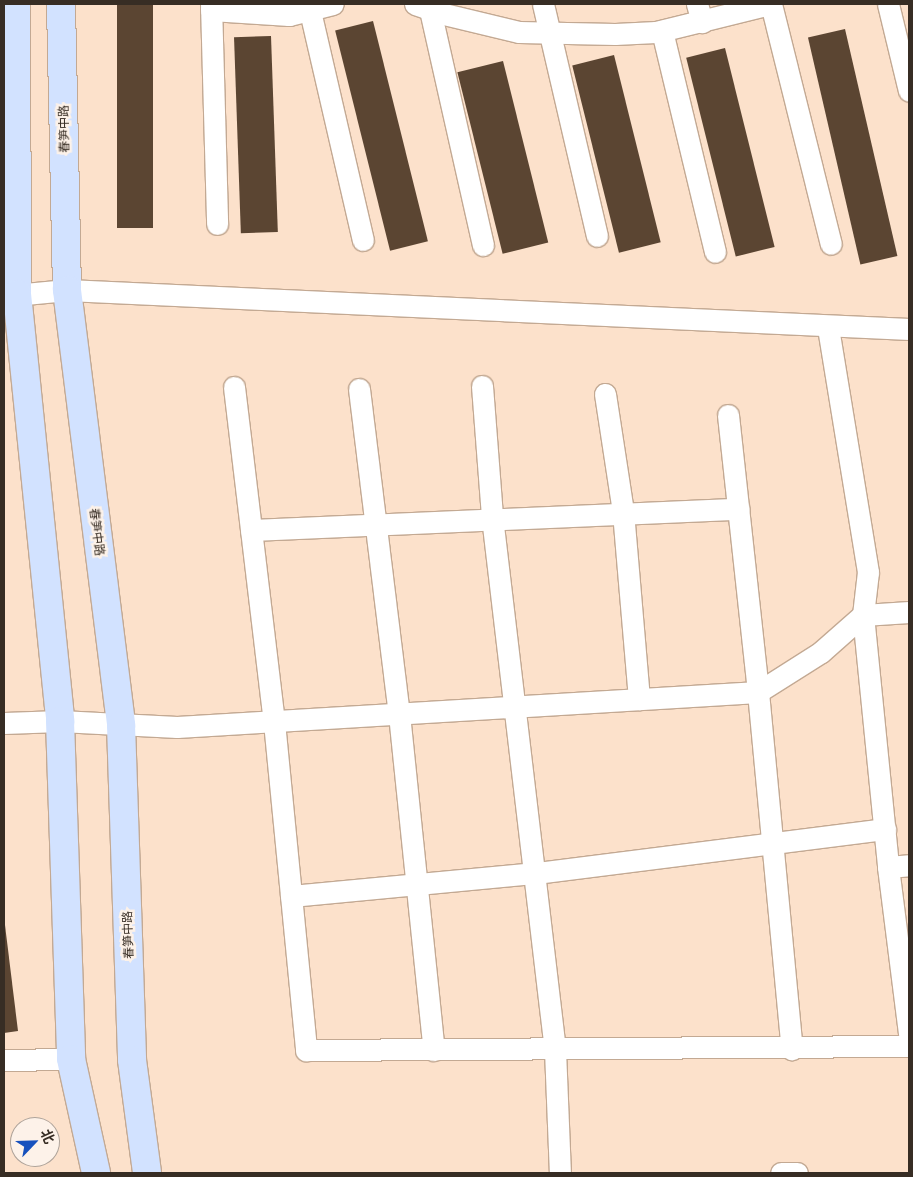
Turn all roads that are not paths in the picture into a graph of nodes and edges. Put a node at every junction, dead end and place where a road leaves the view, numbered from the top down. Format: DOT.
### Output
graph roads {
  1 [pos="16,4"];
  2 [pos="61,4"];
  3 [pos="333,4"];
  4 [pos="544,4"];
  5 [pos="770,4"];
  6 [pos="888,4"];
  7 [pos="211,7"];
  8 [pos="422,7"];
  9 [pos="310,11"];
  10 [pos="699,13"];
  11 [pos="662,31"];
  12 [pos="552,32"];
  13 [pos="909,91"];
  14 [pos="217,224"];
  15 [pos="596,236"];
  16 [pos="363,240"];
  17 [pos="831,244"];
  18 [pos="484,245"];
  19 [pos="715,252"];
  20 [pos="66,290"];
  21 [pos="11,295"];
  22 [pos="828,327"];
  23 [pos="909,330"];
  24 [pos="482,386"];
  25 [pos="234,388"];
  26 [pos="360,389"];
  27 [pos="605,394"];
  28 [pos="728,415"];
  29 [pos="739,508"];
  30 [pos="623,512"];
  31 [pos="492,517"];
  32 [pos="376,526"];
  33 [pos="251,530"];
  34 [pos="909,612"];
  35 [pos="863,615"];
  36 [pos="758,692"];
  37 [pos="639,699"];
  38 [pos="517,707"];
  39 [pos="399,714"];
  40 [pos="60,721"];
  41 [pos="274,722"];
  42 [pos="4,723"];
  43 [pos="122,724"];
  44 [pos="885,829"];
  45 [pos="771,843"];
  46 [pos="909,865"];
  47 [pos="888,867"];
  48 [pos="536,873"];
  49 [pos="417,884"];
  50 [pos="291,896"];
  51 [pos="909,1034"];
  52 [pos="909,1046"];
  53 [pos="792,1048"];
  54 [pos="434,1050"];
  55 [pos="556,1050"];
  56 [pos="71,1059"];
  57 [pos="4,1060"];
  58 [pos="146,1166"];
  59 [pos="96,1170"];
  60 [pos="560,1173"];
  61 [pos="781,1173"];
  62 [pos="797,1173"];
  1 -- 21 [label="main road"];
  2 -- 20 [label="main road, 春笋中路"];
  3 -- 9 [label="street"];
  4 -- 12 [label="street"];
  5 -- 10 [label="street"];
  5 -- 17 [label="street"];
  6 -- 13 [label="street"];
  7 -- 9 [label="street"];
  7 -- 14 [label="street"];
  8 -- 12 [label="street"];
  8 -- 18 [label="street"];
  9 -- 16 [label="street"];
  10 -- 11 [label="street"];
  11 -- 12 [label="street"];
  11 -- 19 [label="street"];
  12 -- 15 [label="street"];
  20 -- 21 [label="street"];
  20 -- 22 [label="street"];
  20 -- 43 [label="main road, 春笋中路"];
  21 -- 40 [label="main road"];
  22 -- 23 [label="street"];
  22 -- 35 [label="street"];
  24 -- 31 [label="street"];
  25 -- 33 [label="street"];
  26 -- 32 [label="street"];
  27 -- 30 [label="street"];
  28 -- 29 [label="street"];
  29 -- 30 [label="street"];
  29 -- 36 [label="street"];
  30 -- 31 [label="street"];
  30 -- 37 [label="street"];
  31 -- 32 [label="street"];
  31 -- 38 [label="street"];
  32 -- 33 [label="street"];
  32 -- 39 [label="street"];
  33 -- 41 [label="street"];
  34 -- 35 [label="street"];
  35 -- 36 [label="street"];
  35 -- 44 [label="street"];
  36 -- 37 [label="street"];
  36 -- 45 [label="street"];
  37 -- 38 [label="street"];
  38 -- 39 [label="street"];
  38 -- 48 [label="street"];
  39 -- 41 [label="street"];
  39 -- 49 [label="street"];
  40 -- 42 [label="street"];
  40 -- 43 [label="street"];
  40 -- 56 [label="main road"];
  41 -- 43 [label="street"];
  41 -- 50 [label="street"];
  43 -- 58 [label="main road, 春笋中路"];
  44 -- 45 [label="street"];
  44 -- 47 [label="street"];
  45 -- 48 [label="street"];
  45 -- 53 [label="street"];
  46 -- 47 [label="street"];
  47 -- 51 [label="street"];
  48 -- 49 [label="street"];
  48 -- 55 [label="street"];
  49 -- 50 [label="street"];
  49 -- 54 [label="street"];
  50 -- 54 [label="street"];
  52 -- 53 [label="street"];
  53 -- 55 [label="street"];
  54 -- 55 [label="street"];
  55 -- 60 [label="street"];
  56 -- 57 [label="street"];
  56 -- 59 [label="main road"];
  61 -- 62 [label="street"];
}
